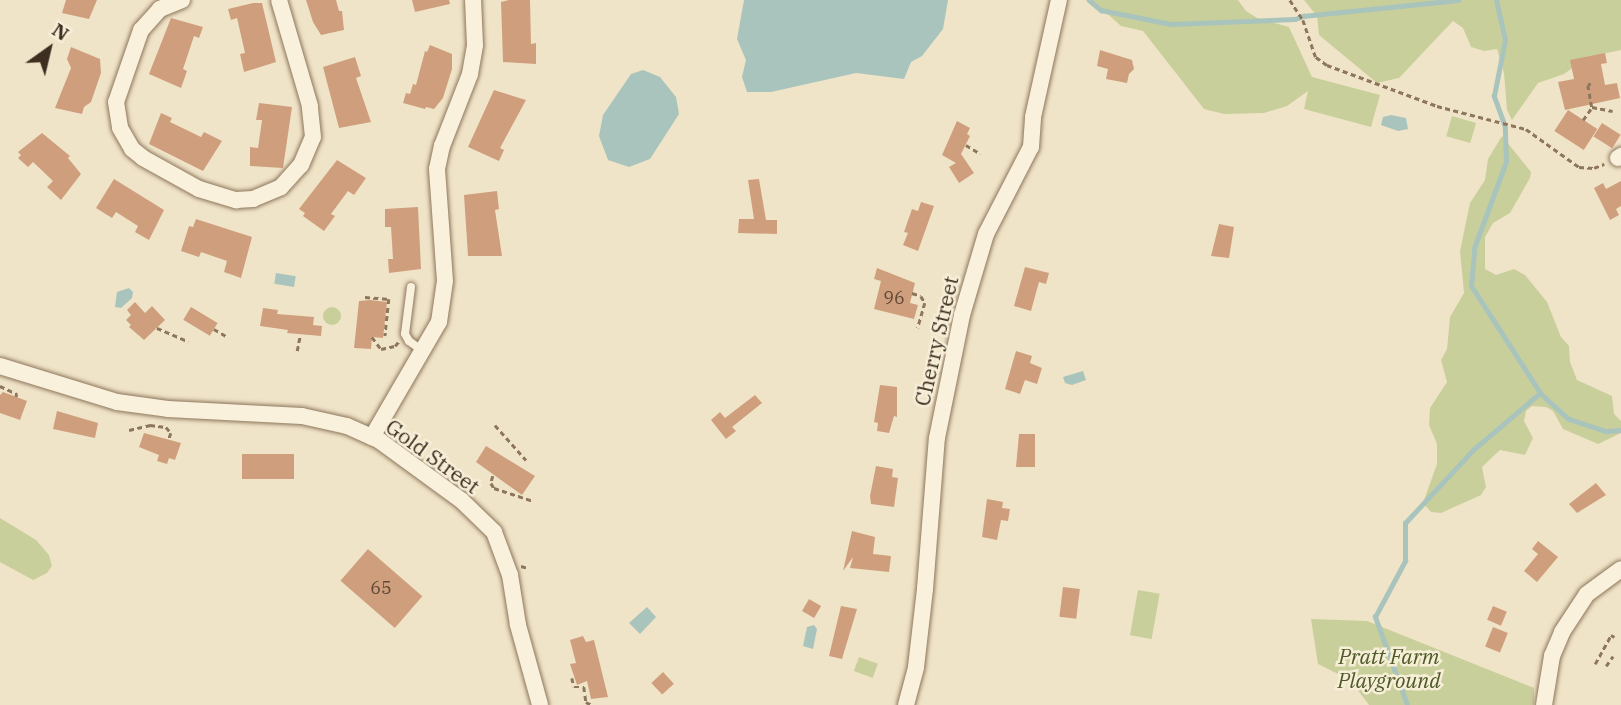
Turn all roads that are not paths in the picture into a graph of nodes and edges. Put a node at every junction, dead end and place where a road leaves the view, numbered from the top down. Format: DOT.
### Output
graph roads {
  1 [pos="181,0"];
  2 [pos="279,0"];
  3 [pos="473,0"];
  4 [pos="1059,0"];
  5 [pos="411,287"];
  6 [pos="423,351"];
  7 [pos="0,366"];
  8 [pos="372,437"];
  9 [pos="1621,569"];
  10 [pos="540,705"];
  11 [pos="906,705"];
  12 [pos="1544,705"];
  1 -- 2 [label="street"];
  3 -- 6 [label="street"];
  4 -- 11 [label="street, Cherry Street"];
  5 -- 6 [label="lane"];
  6 -- 8 [label="street"];
  7 -- 8 [label="street, Gold Street"];
  8 -- 10 [label="street, Gold Street"];
  9 -- 12 [label="street"];
}
